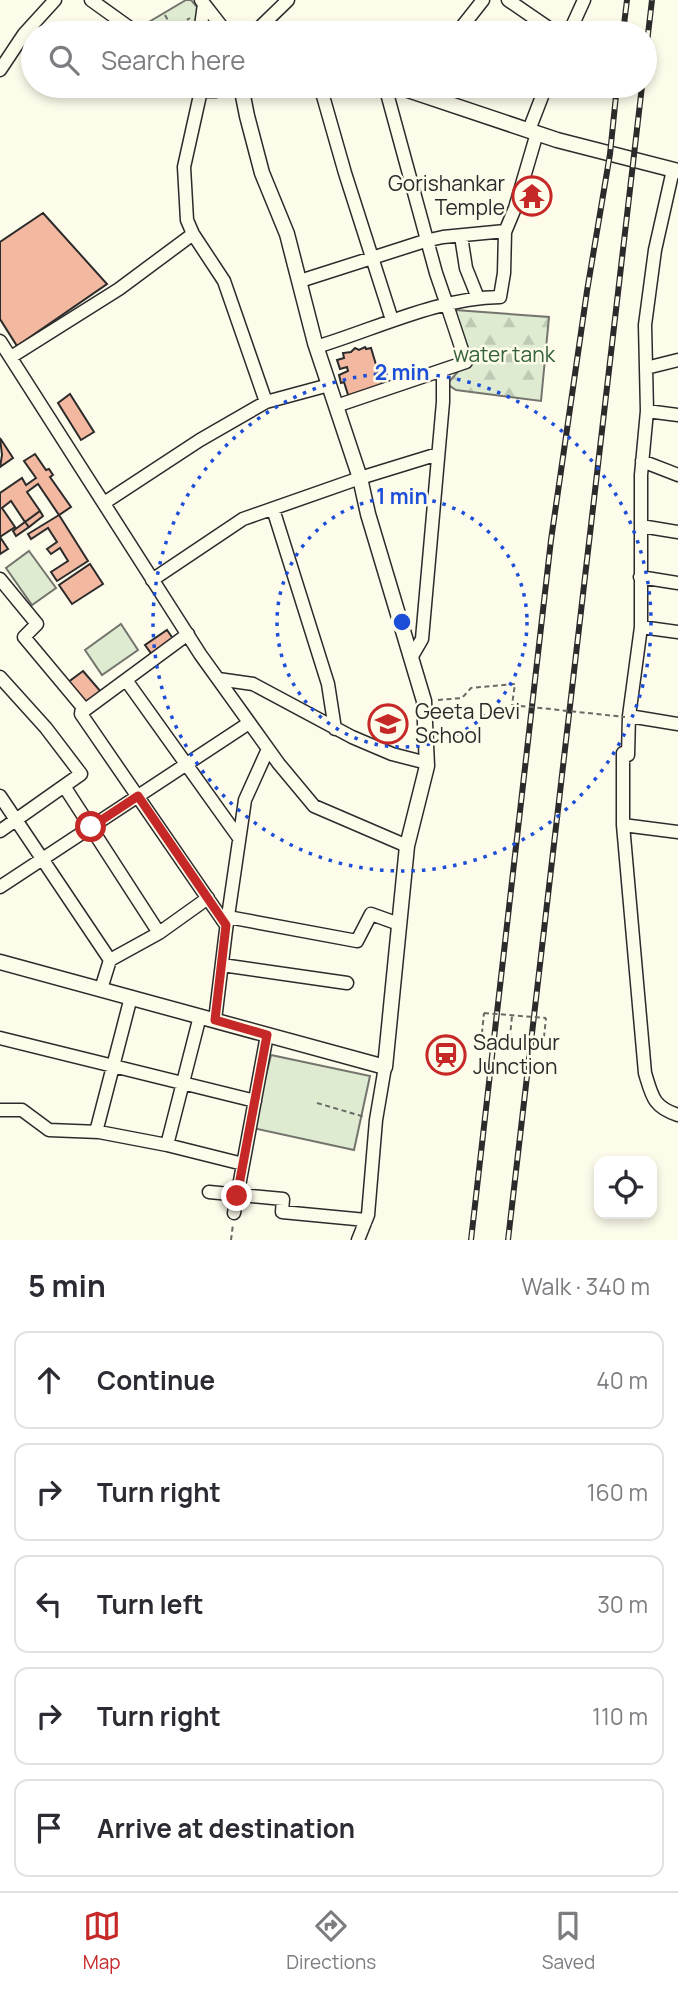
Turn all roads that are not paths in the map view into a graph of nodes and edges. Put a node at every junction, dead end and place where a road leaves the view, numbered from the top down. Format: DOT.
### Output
graph roads {
  1 [pos="55,0"];
  2 [pos="91,0"];
  3 [pos="288,0"];
  4 [pos="483,0"];
  5 [pos="508,0"];
  6 [pos="584,0"];
  7 [pos="202,5"];
  8 [pos="36,21"];
  9 [pos="120,21"];
  10 [pos="216,21"];
  11 [pos="266,21"];
  12 [pos="466,21"];
  13 [pos="539,21"];
  14 [pos="574,21"];
  15 [pos="21,38"];
  16 [pos="0,70"];
  17 [pos="198,98"];
  18 [pos="243,98"];
  19 [pos="324,98"];
  20 [pos="388,98"];
  21 [pos="440,98"];
  22 [pos="543,98"];
  23 [pos="533,132"];
  24 [pos="676,171"];
  25 [pos="505,231"];
  26 [pos="193,234"];
  27 [pos="461,236"];
  28 [pos="427,241"];
  29 [pos="373,258"];
  30 [pos="300,281"];
  31 [pos="478,298"];
  32 [pos="447,305"];
  33 [pos="392,320"];
  34 [pos="0,341"];
  35 [pos="316,347"];
  36 [pos="7,356"];
  37 [pos="678,360"];
  38 [pos="646,368"];
  39 [pos="443,370"];
  40 [pos="329,385"];
  41 [pos="266,402"];
  42 [pos="336,406"];
  43 [pos="647,411"];
  44 [pos="678,415"];
  45 [pos="438,454"];
  46 [pos="642,461"];
  47 [pos="678,475"];
  48 [pos="360,478"];
  49 [pos="104,503"];
  50 [pos="273,509"];
  51 [pos="640,526"];
  52 [pos="678,532"];
  53 [pos="640,578"];
  54 [pos="0,579"];
  55 [pos="152,580"];
  56 [pos="678,583"];
  57 [pos="641,627"];
  58 [pos="678,632"];
  59 [pos="188,634"];
  60 [pos="411,658"];
  61 [pos="0,677"];
  62 [pos="218,679"];
  63 [pos="125,680"];
  64 [pos="82,707"];
  65 [pos="627,716"];
  66 [pos="249,723"];
  67 [pos="678,724"];
  68 [pos="335,729"];
  69 [pos="268,749"];
  70 [pos="185,763"];
  71 [pos="427,763"];
  72 [pos="64,786"];
  73 [pos="0,796"];
  74 [pos="138,796"];
  75 [pos="16,820"];
  76 [pos="623,825"];
  77 [pos="91,827"];
  78 [pos="0,831"];
  79 [pos="678,832"];
  80 [pos="240,838"];
  81 [pos="407,846"];
  82 [pos="43,859"];
  83 [pos="0,887"];
  84 [pos="208,898"];
  85 [pos="227,920"];
  86 [pos="399,924"];
  87 [pos="159,933"];
  88 [pos="110,960"];
  89 [pos="0,961"];
  90 [pos="222,965"];
  91 [pos="347,983"];
  92 [pos="101,989"];
  93 [pos="131,997"];
  94 [pos="200,1016"];
  95 [pos="215,1020"];
  96 [pos="267,1035"];
  97 [pos="0,1038"];
  98 [pos="111,1066"];
  99 [pos="385,1067"];
  100 [pos="183,1085"];
  101 [pos="255,1101"];
  102 [pos="0,1110"];
  103 [pos="678,1115"];
  104 [pos="96,1132"];
  105 [pos="167,1145"];
  106 [pos="243,1164"];
  107 [pos="209,1192"];
  108 [pos="237,1196"];
  109 [pos="234,1213"];
  110 [pos="366,1220"];
  111 [pos="358,1240"];
  1 -- 8 [label="street"];
  2 -- 9 [label="street"];
  3 -- 11 [label="street"];
  4 -- 12 [label="street"];
  5 -- 13 [label="street"];
  6 -- 14 [label="street"];
  7 -- 10 [label="street"];
  15 -- 16 [label="street"];
  17 -- 26 [label="street"];
  18 -- 30 [label="main road"];
  19 -- 29 [label="street"];
  20 -- 28 [label="street"];
  21 -- 23 [label="main road"];
  22 -- 23 [label="street"];
  23 -- 24 [label="main road"];
  23 -- 25 [label="street"];
  24 -- 38 [label="street"];
  25 -- 27 [label="street"];
  25 -- 31 [label="street"];
  26 -- 36 [label="street"];
  26 -- 41 [label="street"];
  27 -- 28 [label="street"];
  27 -- 31 [label="street"];
  28 -- 29 [label="street"];
  28 -- 32 [label="street"];
  29 -- 30 [label="street"];
  29 -- 33 [label="street"];
  30 -- 35 [label="main road"];
  31 -- 32 [label="street"];
  32 -- 33 [label="street"];
  32 -- 39 [label="street"];
  33 -- 35 [label="street"];
  34 -- 36 [label="street"];
  35 -- 40 [label="main road"];
  36 -- 49 [label="street"];
  37 -- 38 [label="street"];
  38 -- 43 [label="street"];
  39 -- 42 [label="street"];
  39 -- 45 [label="street"];
  40 -- 41 [label="street"];
  40 -- 42 [label="main road"];
  41 -- 49 [label="street"];
  42 -- 48 [label="main road"];
  43 -- 44 [label="street"];
  43 -- 46 [label="street"];
  45 -- 48 [label="street"];
  45 -- 60 [label="street"];
  46 -- 47 [label="street"];
  46 -- 51 [label="street"];
  48 -- 50 [label="street"];
  48 -- 60 [label="main road"];
  49 -- 55 [label="street"];
  50 -- 55 [label="street"];
  50 -- 68 [label="street"];
  51 -- 52 [label="street"];
  51 -- 53 [label="street"];
  53 -- 56 [label="street"];
  53 -- 57 [label="street"];
  54 -- 64 [label="street"];
  55 -- 59 [label="street"];
  57 -- 58 [label="street"];
  57 -- 65 [label="street"];
  59 -- 62 [label="street"];
  59 -- 63 [label="street"];
  60 -- 71 [label="main road"];
  61 -- 72 [label="street"];
  62 -- 66 [label="street"];
  62 -- 68 [label="street"];
  63 -- 64 [label="street"];
  63 -- 70 [label="street"];
  64 -- 74 [label="street"];
  65 -- 67 [label="street"];
  65 -- 76 [label="street"];
  66 -- 69 [label="street"];
  66 -- 70 [label="street"];
  68 -- 71 [label="street"];
  69 -- 80 [label="street"];
  69 -- 81 [label="street"];
  70 -- 74 [label="street"];
  70 -- 80 [label="street"];
  71 -- 81 [label="main road"];
  72 -- 75 [label="street"];
  72 -- 77 [label="street"];
  73 -- 75 [label="street"];
  74 -- 77 [label="street"];
  74 -- 84 [label="street"];
  75 -- 78 [label="street"];
  75 -- 82 [label="street"];
  76 -- 79 [label="street"];
  76 -- 103 [label="street"];
  77 -- 82 [label="street"];
  77 -- 87 [label="street"];
  80 -- 85 [label="street"];
  81 -- 86 [label="main road"];
  82 -- 83 [label="street"];
  82 -- 88 [label="street"];
  84 -- 85 [label="street"];
  84 -- 87 [label="street"];
  85 -- 86 [label="street"];
  85 -- 90 [label="street"];
  86 -- 99 [label="main road"];
  87 -- 88 [label="street"];
  88 -- 92 [label="street"];
  89 -- 92 [label="main road"];
  90 -- 91 [label="street"];
  90 -- 95 [label="street"];
  92 -- 93 [label="main road"];
  93 -- 94 [label="main road"];
  93 -- 98 [label="street"];
  94 -- 95 [label="main road"];
  94 -- 100 [label="street"];
  95 -- 96 [label="main road"];
  96 -- 99 [label="main road"];
  96 -- 101 [label="street"];
  97 -- 98 [label="street"];
  98 -- 100 [label="street"];
  98 -- 104 [label="street"];
  99 -- 110 [label="street"];
  100 -- 101 [label="street"];
  100 -- 105 [label="street"];
  101 -- 106 [label="street"];
  102 -- 104 [label="street"];
  104 -- 105 [label="street"];
  105 -- 106 [label="street"];
  106 -- 108 [label="street"];
  107 -- 108 [label="street"];
  108 -- 109 [label="street"];
  108 -- 110 [label="street"];
  110 -- 111 [label="street"];
}
